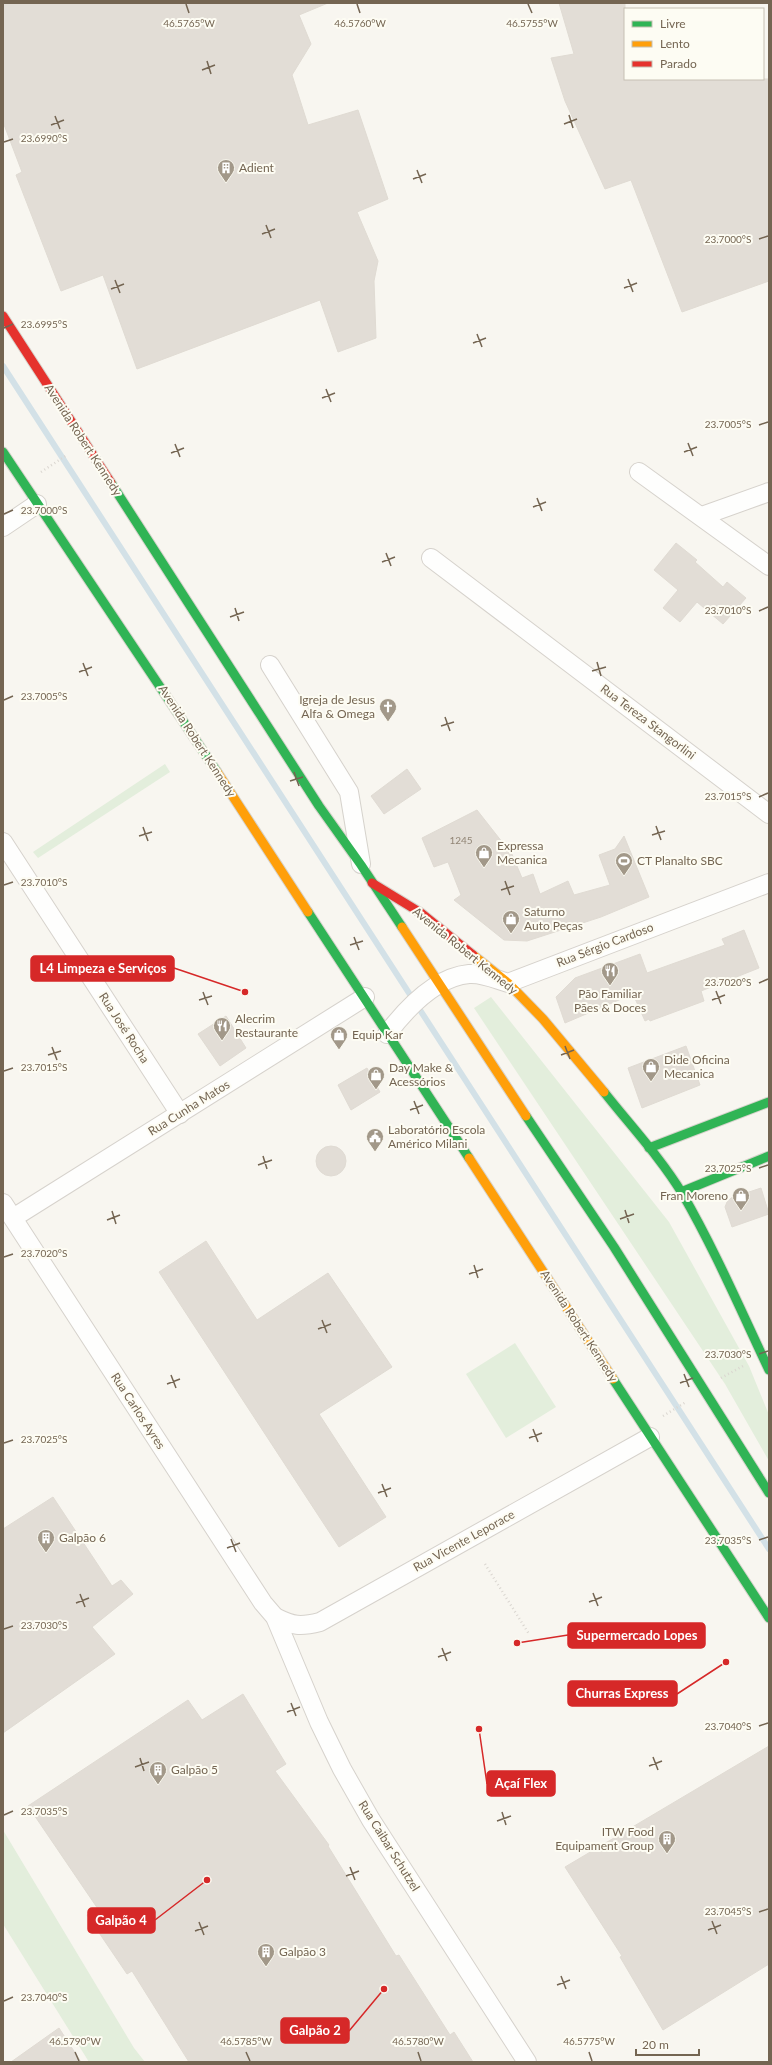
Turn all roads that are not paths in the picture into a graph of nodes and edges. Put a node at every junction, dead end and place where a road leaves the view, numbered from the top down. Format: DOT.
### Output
graph roads {
  1 [pos="3,316"];
  2 [pos="3,452"];
  3 [pos="640,472"];
  4 [pos="769,492"];
  5 [pos="37,504"];
  6 [pos="702,516"];
  7 [pos="3,527"];
  8 [pos="431,558"];
  9 [pos="769,566"];
  10 [pos="270,665"];
  11 [pos="769,814"];
  12 [pos="3,842"];
  13 [pos="361,865"];
  14 [pos="372,883"];
  15 [pos="769,883"];
  16 [pos="508,983"];
  17 [pos="434,989"];
  18 [pos="365,998"];
  19 [pos="391,1028"];
  20 [pos="769,1102"];
  21 [pos="180,1114"];
  22 [pos="649,1148"];
  23 [pos="769,1156"];
  24 [pos="681,1192"];
  25 [pos="8,1211"];
  26 [pos="767,1359"];
  27 [pos="650,1437"];
  28 [pos="769,1492"];
  29 [pos="275,1617"];
  30 [pos="769,1618"];
  31 [pos="527,2062"];
  1 -- 13 [label="main road, Avenida Robert Kennedy"];
  2 -- 5 [label="main road, Avenida Robert Kennedy"];
  3 -- 6 [label="street"];
  4 -- 6 [label="street"];
  5 -- 7 [label="street"];
  5 -- 18 [label="main road, Avenida Robert Kennedy"];
  6 -- 9 [label="street"];
  8 -- 11 [label="street, Rua Tereza Stangorlini"];
  10 -- 13 [label="street, Avenida Robert Kennedy"];
  12 -- 21 [label="street, Rua José Rocha"];
  13 -- 14 [label="main road, Avenida Robert Kennedy"];
  14 -- 16 [label="main road, Avenida Robert Kennedy"];
  14 -- 17 [label="main road, Avenida Robert Kennedy"];
  15 -- 16 [label="street, Rua Sérgio Cardoso"];
  16 -- 17 [label="street"];
  16 -- 22 [label="main road, Avenida Robert Kennedy"];
  17 -- 19 [label="street"];
  17 -- 28 [label="main road, Avenida Robert Kennedy"];
  18 -- 19 [label="main road, Avenida Robert Kennedy"];
  18 -- 21 [label="street, Rua Cunha Matos"];
  19 -- 27 [label="main road, Avenida Robert Kennedy"];
  20 -- 22 [label="main road"];
  21 -- 25 [label="street, Rua Cunha Matos"];
  22 -- 24 [label="main road, Avenida Robert Kennedy"];
  23 -- 24 [label="main road"];
  24 -- 26 [label="main road, Avenida Robert Kennedy"];
  25 -- 29 [label="street, Rua Carlos Ayres"];
  27 -- 29 [label="street, Rua Vicente Leporace"];
  27 -- 30 [label="main road, Avenida Robert Kennedy"];
  29 -- 31 [label="street, Rua Caibar Schutzel"];
}
